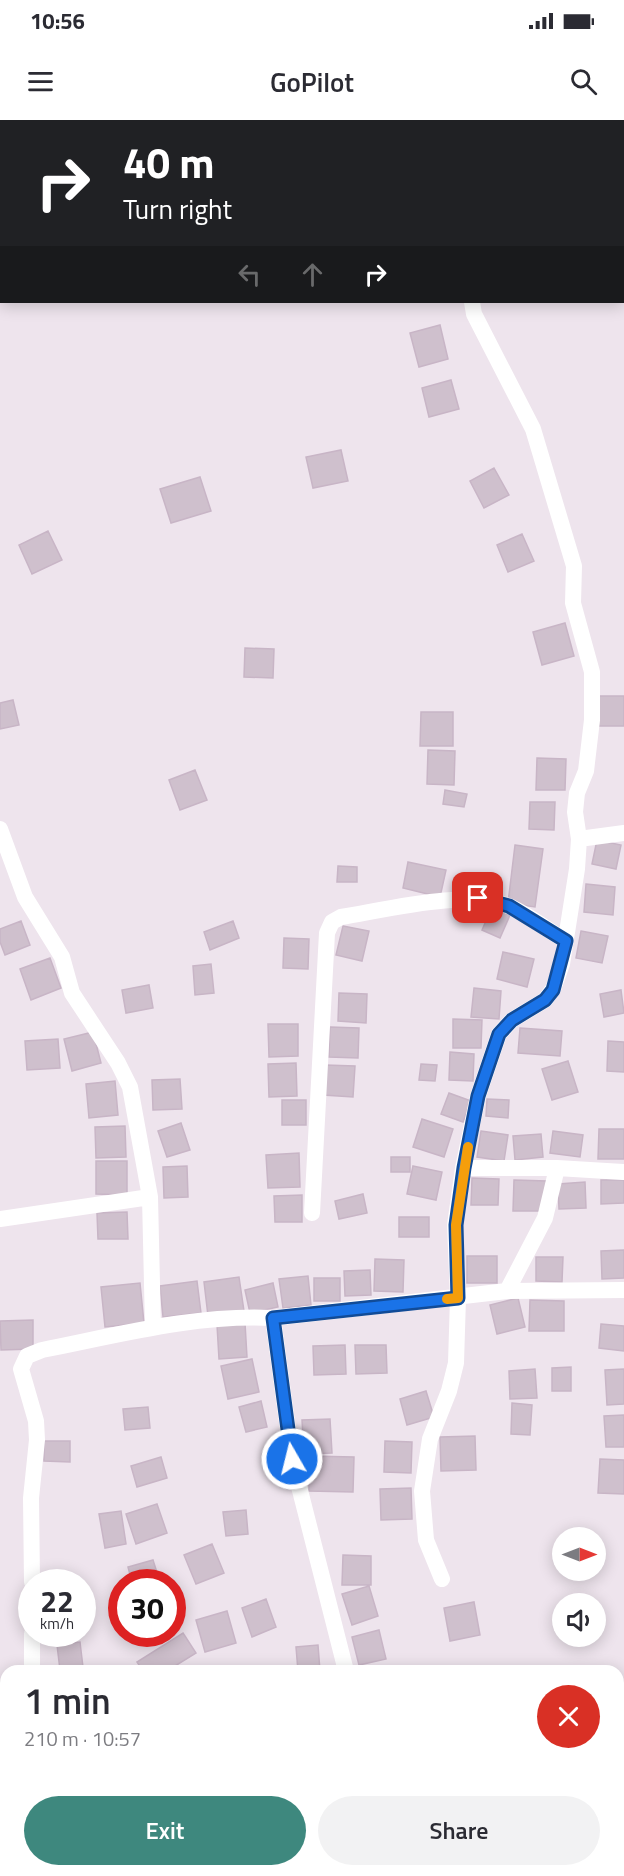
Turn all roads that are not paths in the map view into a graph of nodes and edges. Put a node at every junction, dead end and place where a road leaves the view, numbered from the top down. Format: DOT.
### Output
graph roads {
  1 [pos="472,303"];
  2 [pos="0,829"];
  3 [pos="624,832"];
  4 [pos="579,839"];
  5 [pos="566,941"];
  6 [pos="464,1168"];
  7 [pos="557,1168"];
  8 [pos="623,1172"];
  9 [pos="150,1197"];
  10 [pos="312,1213"];
  11 [pos="0,1219"];
  12 [pos="624,1290"];
  13 [pos="507,1291"];
  14 [pos="458,1298"];
  15 [pos="273,1318"];
  16 [pos="153,1328"];
  17 [pos="32,1569"];
  18 [pos="442,1579"];
  19 [pos="32,1647"];
  20 [pos="32,1665"];
  21 [pos="344,1665"];
  1 -- 4 [label="street"];
  2 -- 9 [label="street"];
  3 -- 4 [label="street"];
  4 -- 5 [label="street"];
  5 -- 6 [label="street"];
  5 -- 10 [label="street"];
  6 -- 7 [label="street"];
  6 -- 14 [label="street"];
  7 -- 8 [label="street"];
  7 -- 13 [label="street"];
  9 -- 11 [label="street"];
  9 -- 16 [label="street"];
  12 -- 13 [label="street"];
  13 -- 14 [label="street"];
  14 -- 15 [label="street"];
  14 -- 18 [label="street"];
  15 -- 16 [label="street"];
  15 -- 21 [label="street"];
  16 -- 17 [label="street"];
  19 -- 20 [label="street"];
}
